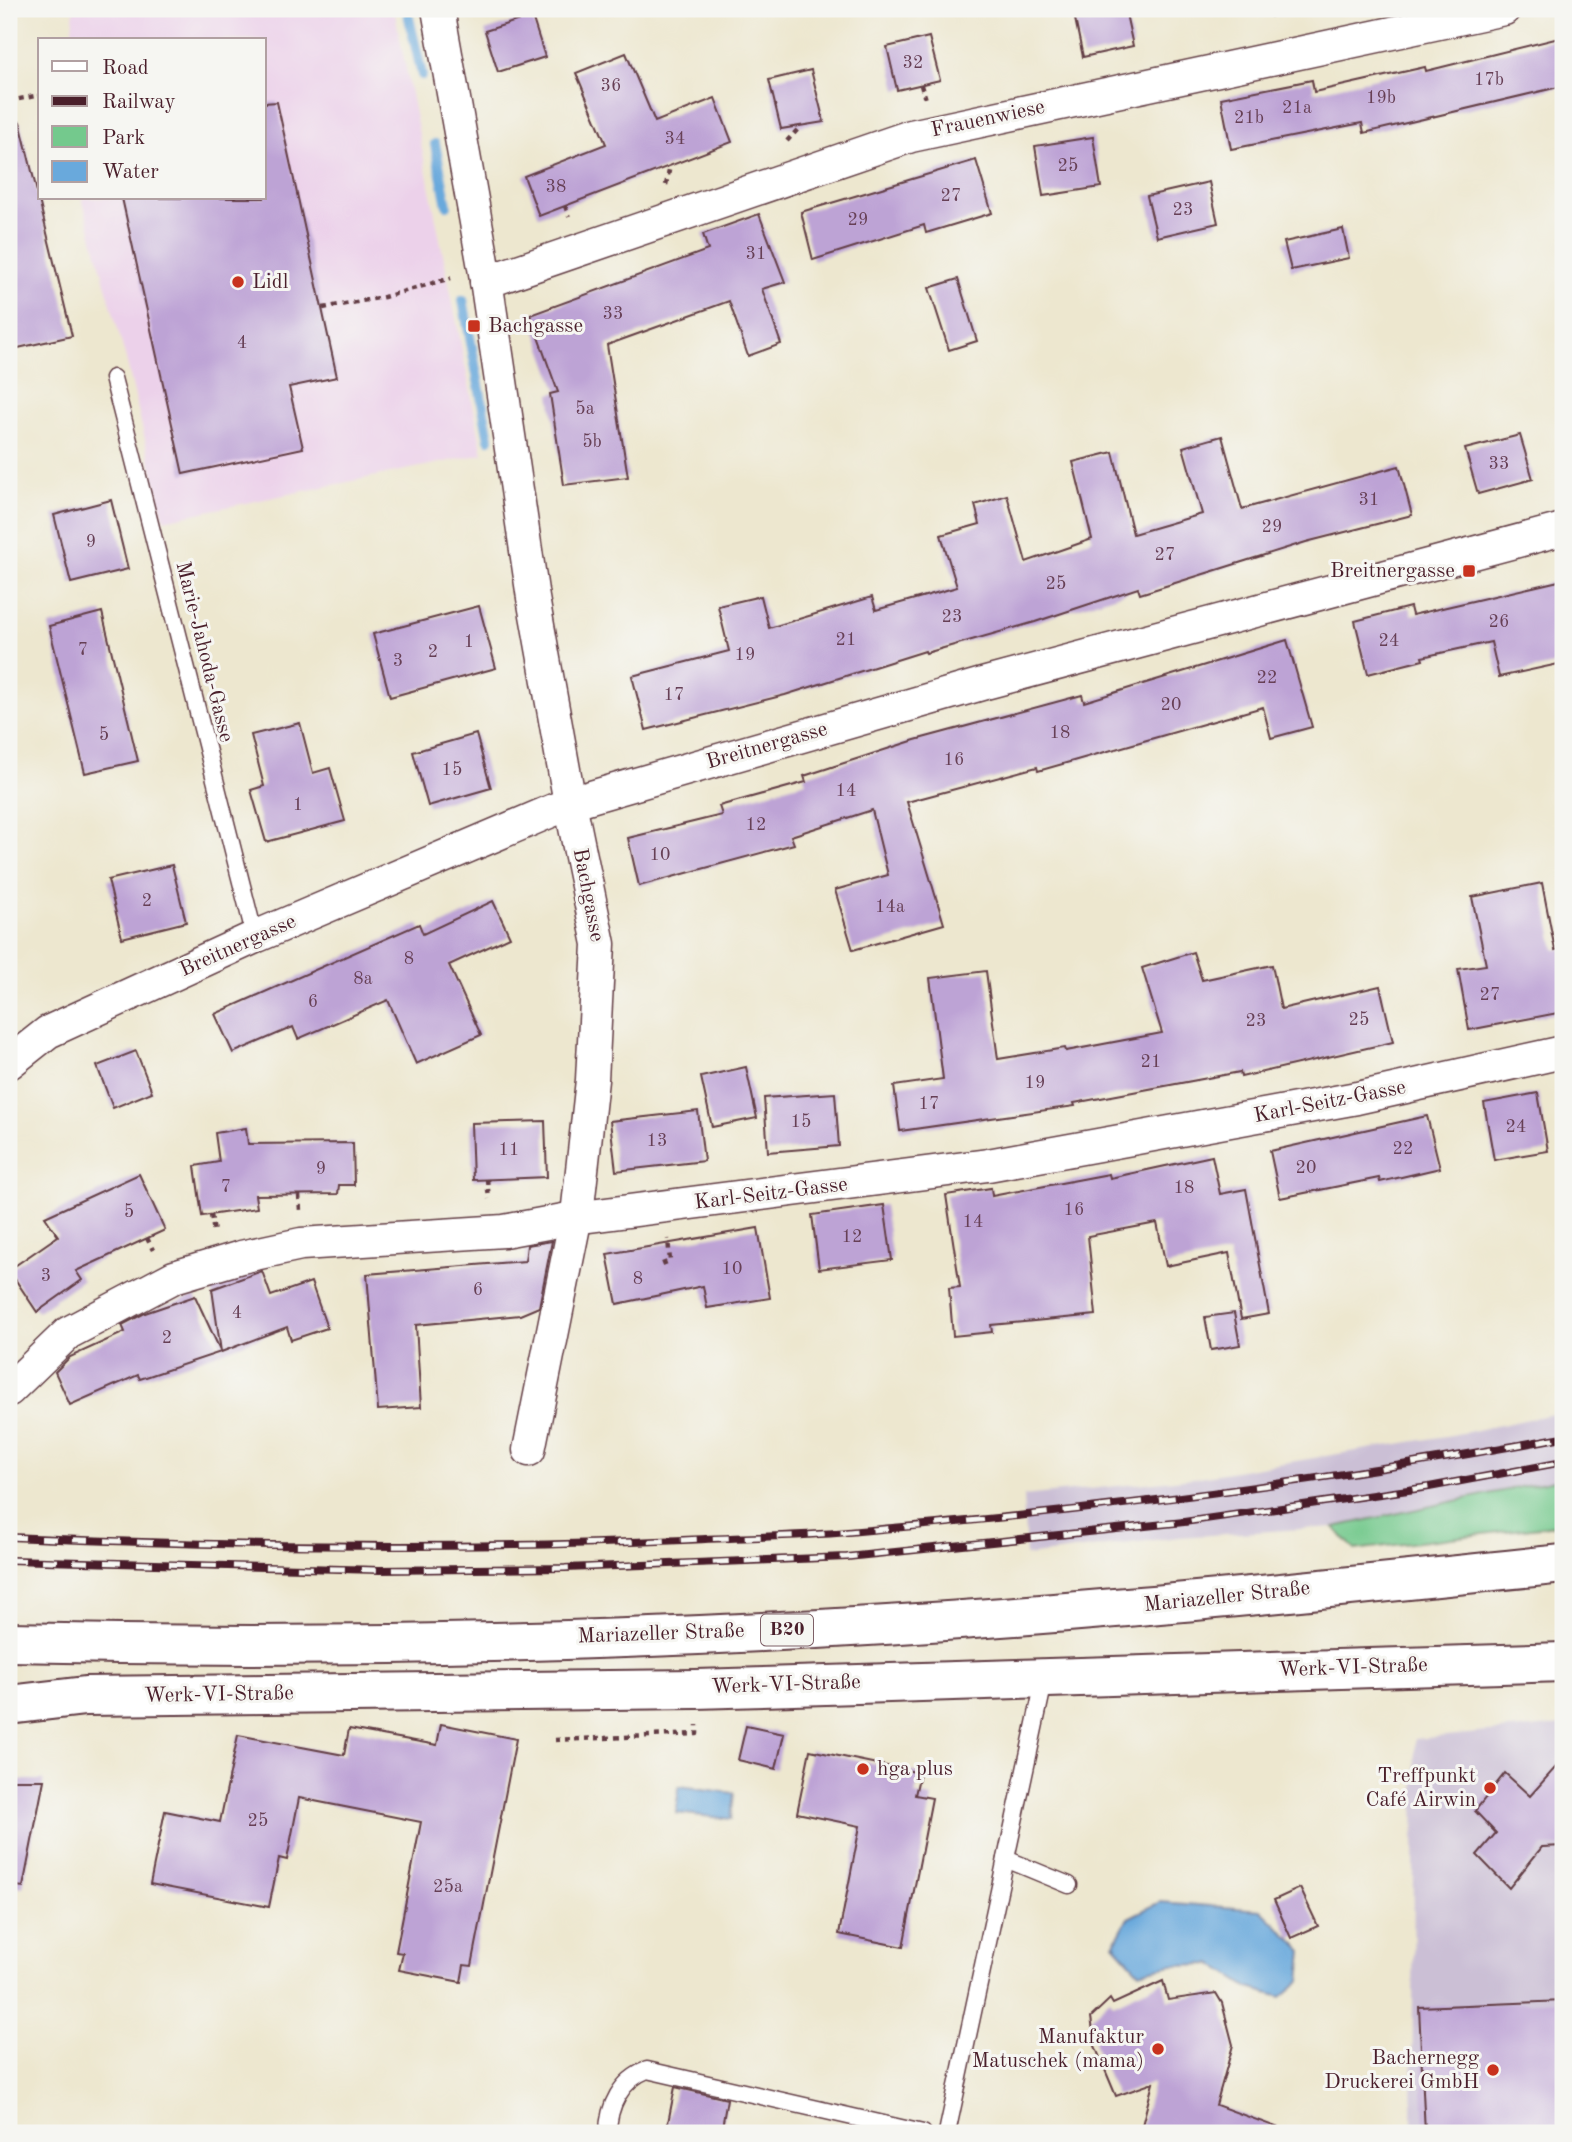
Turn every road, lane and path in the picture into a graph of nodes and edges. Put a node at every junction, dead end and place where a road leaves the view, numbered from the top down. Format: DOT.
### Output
graph roads {
  1 [pos="438,9"];
  2 [pos="1266,9"];
  3 [pos="1299,9"];
  4 [pos="1504,9"];
  5 [pos="38,96"];
  6 [pos="9,101"];
  7 [pos="486,282"];
  8 [pos="113,378"];
  9 [pos="1563,529"];
  10 [pos="570,803"];
  11 [pos="255,937"];
  12 [pos="1563,1052"];
  13 [pos="9,1063"];
  14 [pos="574,1218"];
  15 [pos="9,1390"];
  16 [pos="529,1450"];
  17 [pos="1563,1564"];
  18 [pos="9,1642"];
  19 [pos="1563,1662"];
  20 [pos="1045,1676"];
  21 [pos="9,1706"];
  22 [pos="697,1734"];
  23 [pos="555,1741"];
  24 [pos="1006,1859"];
  25 [pos="1069,1885"];
  26 [pos="608,2133"];
  27 [pos="923,2133"];
  28 [pos="947,2133"];
  1 -- 7 [label="street, Bachgasse"];
  2 -- 3 [label="path"];
  4 -- 7 [label="street, Frauenwiese"];
  5 -- 6 [label="path"];
  7 -- 10 [label="street, Bachgasse"];
  8 -- 11 [label="lane, Marie-Jahoda-Gasse"];
  9 -- 10 [label="street, Breitnergasse"];
  10 -- 11 [label="street, Breitnergasse"];
  10 -- 14 [label="street, Bachgasse"];
  11 -- 13 [label="street, Breitnergasse"];
  12 -- 14 [label="street, Karl-Seitz-Gasse"];
  14 -- 15 [label="street, Karl-Seitz-Gasse"];
  14 -- 16 [label="street, Bachgasse"];
  17 -- 18 [label="main road, Mariazeller Straße / B20"];
  19 -- 20 [label="main road, Werk-VI-Straße"];
  20 -- 21 [label="main road, Werk-VI-Straße"];
  20 -- 24 [label="lane"];
  22 -- 23 [label="path"];
  24 -- 25 [label="lane"];
  24 -- 28 [label="lane"];
  26 -- 27 [label="lane"];
}
